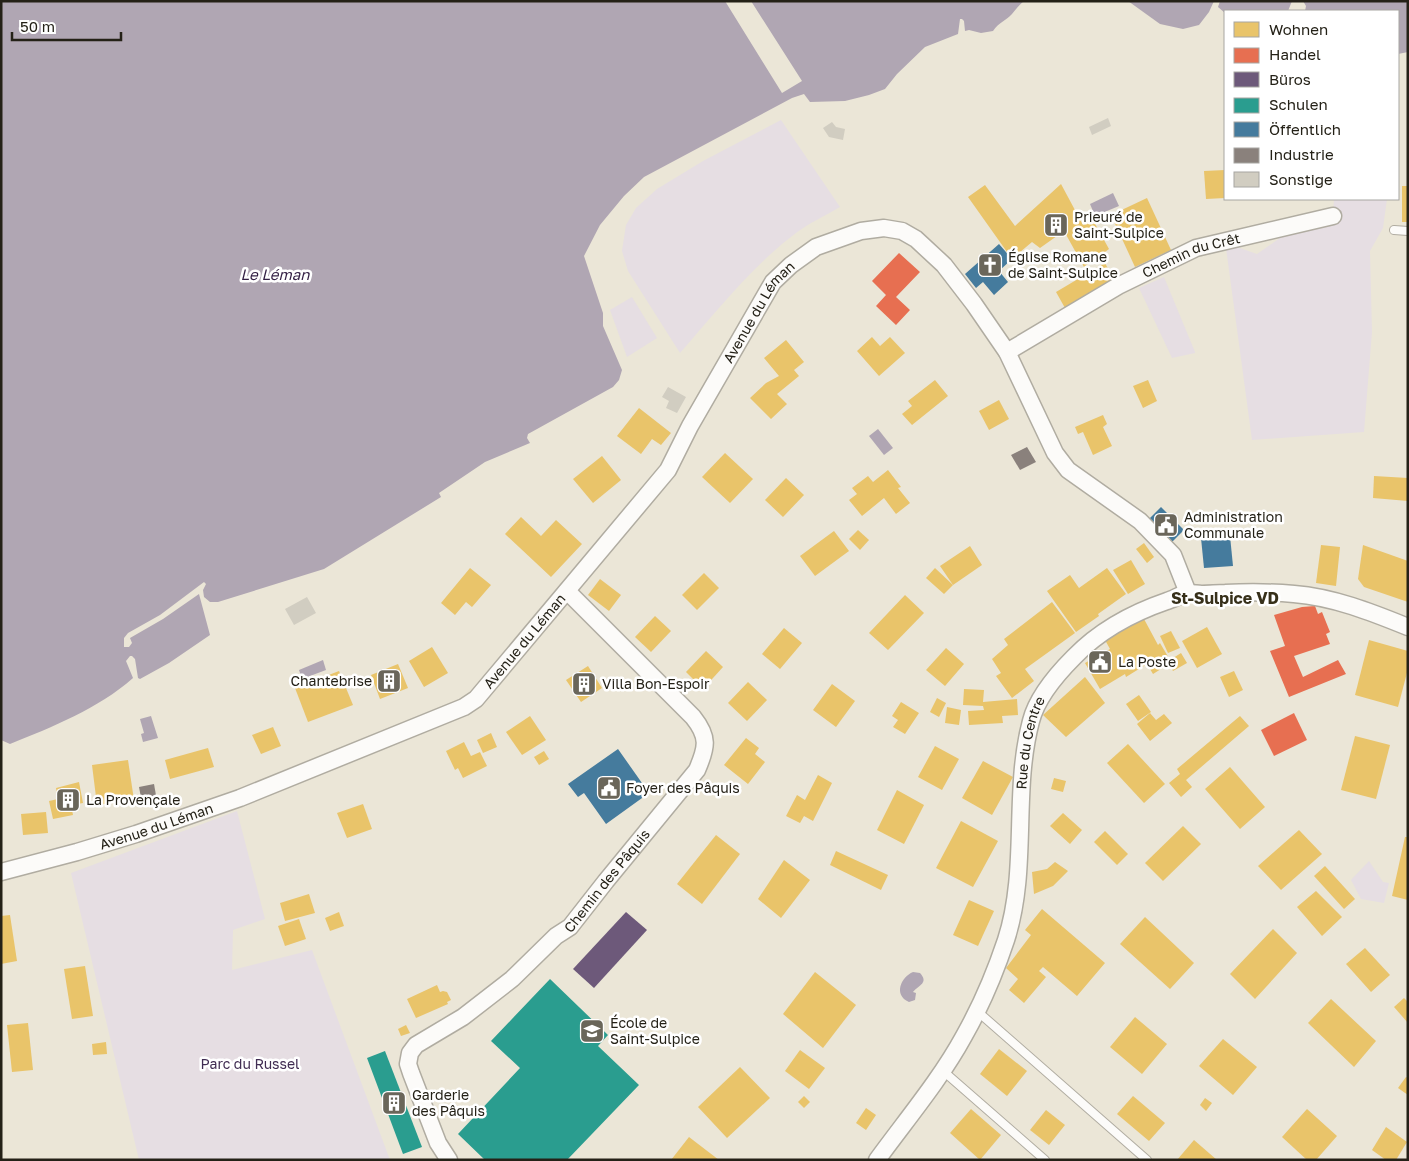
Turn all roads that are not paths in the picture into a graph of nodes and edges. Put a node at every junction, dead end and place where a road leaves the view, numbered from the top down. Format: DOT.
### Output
graph roads {
  1 [pos="1333,216"];
  2 [pos="1394,230"];
  3 [pos="1408,231"];
  4 [pos="1007,352"];
  5 [pos="567,591"];
  6 [pos="1188,593"];
  7 [pos="1408,627"];
  8 [pos="1,872"];
  9 [pos="978,1010"];
  10 [pos="942,1070"];
  11 [pos="449,1160"];
  12 [pos="877,1160"];
  13 [pos="1045,1160"];
  14 [pos="1147,1160"];
  1 -- 4 [label="street, Chemin du Crêt"];
  2 -- 3 [label="lane"];
  4 -- 5 [label="street, Avenue du Léman"];
  4 -- 6 [label="street"];
  5 -- 8 [label="street, Avenue du Léman"];
  5 -- 11 [label="street, Chemin des Pâquis"];
  6 -- 7 [label="street, Rue du Centre"];
  6 -- 9 [label="street, Rue du Centre"];
  9 -- 10 [label="street, Rue du Centre"];
  9 -- 14 [label="lane"];
  10 -- 12 [label="street, Rue du Centre"];
  10 -- 13 [label="lane"];
}
